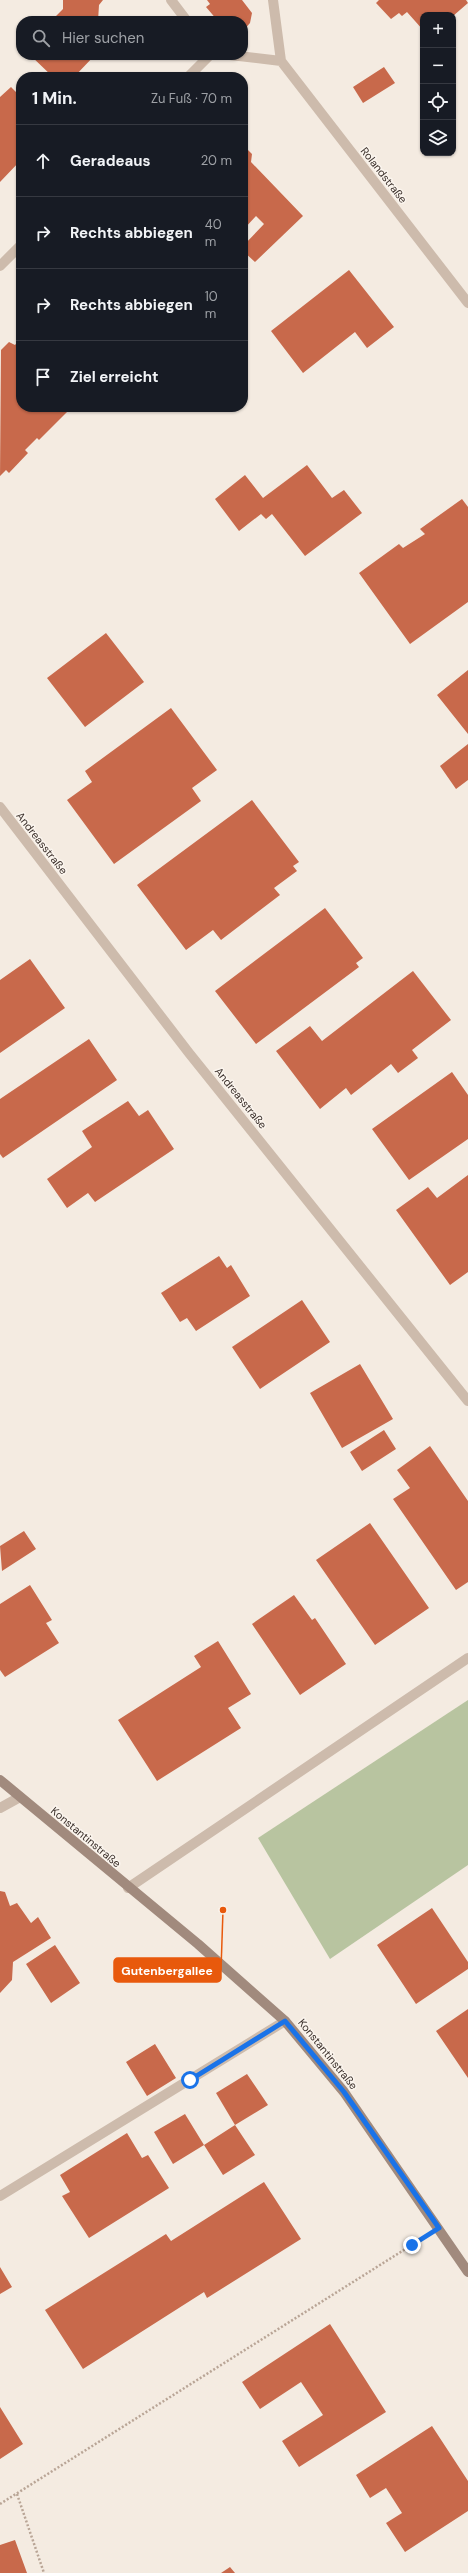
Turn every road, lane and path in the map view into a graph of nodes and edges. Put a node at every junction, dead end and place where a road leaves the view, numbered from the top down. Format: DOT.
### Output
graph roads {
  1 [pos="171,0"];
  2 [pos="273,0"];
  3 [pos="183,16"];
  4 [pos="248,57"];
  5 [pos="205,60"];
  6 [pos="281,61"];
  7 [pos="193,72"];
  8 [pos="16,250"];
  9 [pos="0,266"];
  10 [pos="468,303"];
  11 [pos="0,807"];
  12 [pos="468,1401"];
  13 [pos="468,1658"];
  14 [pos="0,1780"];
  15 [pos="20,1796"];
  16 [pos="0,1808"];
  17 [pos="128,1888"];
  18 [pos="285,2021"];
  19 [pos="0,2196"];
  20 [pos="439,2228"];
  21 [pos="468,2272"];
  22 [pos="17,2494"];
  23 [pos="0,2504"];
  24 [pos="44,2573"];
  1 -- 3 [label="street"];
  2 -- 6 [label="street"];
  4 -- 6 [label="street"];
  5 -- 7 [label="street"];
  6 -- 10 [label="street, Rolandstraße"];
  8 -- 9 [label="street"];
  11 -- 12 [label="street, Andreasstraße"];
  13 -- 17 [label="street"];
  14 -- 15 [label="main road, Konstantinstraße"];
  15 -- 16 [label="street"];
  15 -- 17 [label="main road, Konstantinstraße"];
  17 -- 18 [label="main road, Konstantinstraße"];
  18 -- 19 [label="street"];
  18 -- 20 [label="main road, Konstantinstraße"];
  20 -- 21 [label="main road, Konstantinstraße"];
  20 -- 22 [label="path"];
  22 -- 23 [label="path"];
  22 -- 24 [label="path"];
}
